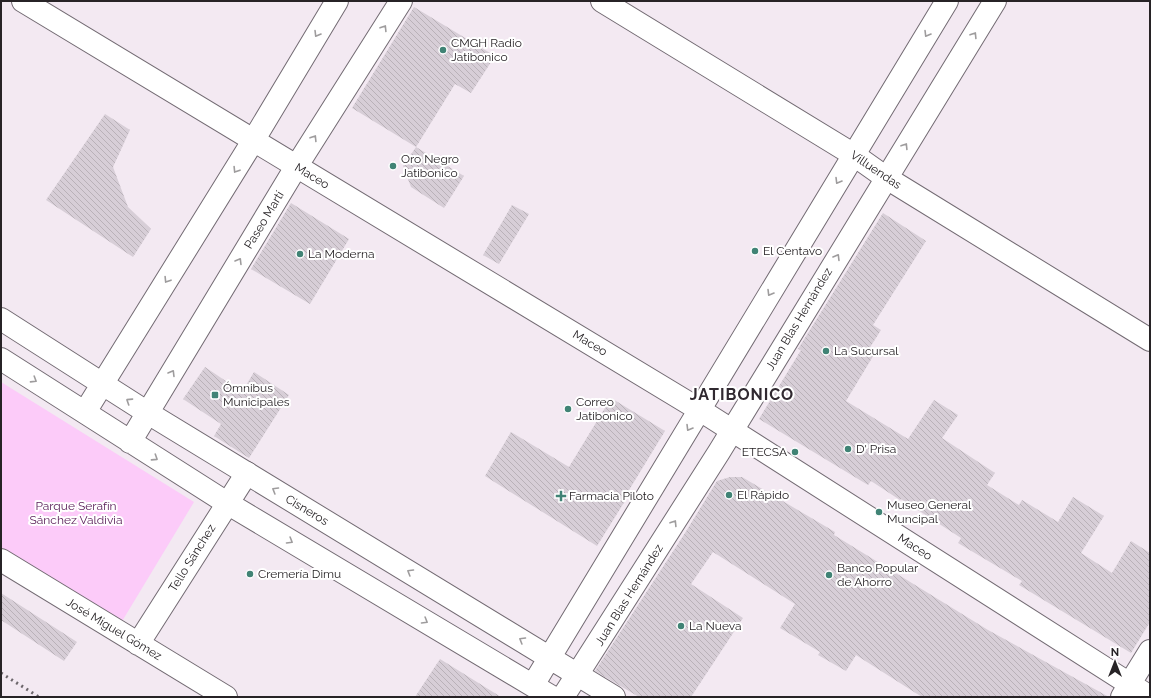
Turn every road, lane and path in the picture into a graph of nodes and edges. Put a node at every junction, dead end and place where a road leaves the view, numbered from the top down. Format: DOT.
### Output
graph roads {
  1 [pos="23,1"];
  2 [pos="337,1"];
  3 [pos="401,1"];
  4 [pos="602,1"];
  5 [pos="947,1"];
  6 [pos="995,1"];
  7 [pos="253,141"];
  8 [pos="854,155"];
  9 [pos="296,167"];
  10 [pos="886,177"];
  11 [pos="1,319"];
  12 [pos="1150,340"];
  13 [pos="1,359"];
  14 [pos="103,384"];
  15 [pos="700,410"];
  16 [pos="85,412"];
  17 [pos="148,413"];
  18 [pos="732,430"];
  19 [pos="130,442"];
  20 [pos="247,473"];
  21 [pos="227,503"];
  22 [pos="1,560"];
  23 [pos="138,644"];
  24 [pos="1150,651"];
  25 [pos="550,657"];
  26 [pos="578,675"];
  27 [pos="533,685"];
  28 [pos="1126,691"];
  29 [pos="226,697"];
  30 [pos="552,697"];
  31 [pos="563,697"];
  32 [pos="614,697"];
  33 [pos="1150,697"];
  1 -- 7 [label="main road, Maceo"];
  2 -- 7 [label="main road, one-way"];
  9 -- 3 [label="main road, Paseo Martí, one-way"];
  4 -- 8 [label="main road, Villuendas"];
  5 -- 8 [label="main road, one-way"];
  10 -- 6 [label="main road, Juan Blas Hernández, one-way"];
  7 -- 9 [label="main road, Maceo"];
  7 -- 14 [label="main road, one-way"];
  8 -- 10 [label="main road, Villuendas"];
  8 -- 15 [label="main road, one-way"];
  9 -- 15 [label="main road, Maceo"];
  17 -- 9 [label="main road, Paseo Martí, one-way"];
  10 -- 12 [label="main road, Villuendas"];
  18 -- 10 [label="main road, Juan Blas Hernández, one-way"];
  11 -- 14 [label="main road, Cisneros"];
  13 -- 16 [label="main road, one-way"];
  14 -- 16 [label="main road"];
  17 -- 14 [label="main road, Cisneros, one-way"];
  15 -- 18 [label="main road, Maceo"];
  15 -- 25 [label="main road, one-way"];
  16 -- 19 [label="main road"];
  17 -- 19 [label="main road, Paseo Martí"];
  17 -- 20 [label="main road, Cisneros"];
  26 -- 18 [label="main road, Juan Blas Hernández, one-way"];
  18 -- 28 [label="main road, Maceo"];
  19 -- 21 [label="main road, one-way"];
  20 -- 21 [label="main road, Tello Sánchez"];
  25 -- 20 [label="main road, Cisneros, one-way"];
  21 -- 23 [label="main road, Tello Sánchez"];
  21 -- 27 [label="main road, one-way"];
  22 -- 23 [label="main road, José Miguel Gómez"];
  23 -- 29 [label="main road, José Miguel Gómez"];
  24 -- 28 [label="main road"];
  25 -- 26 [label="main road, Cisneros"];
  25 -- 27 [label="main road"];
  26 -- 31 [label="main road, Juan Blas Hernández"];
  26 -- 32 [label="main road, Cisneros"];
  27 -- 30 [label="main road"];
  28 -- 33 [label="main road, Maceo"];
}
